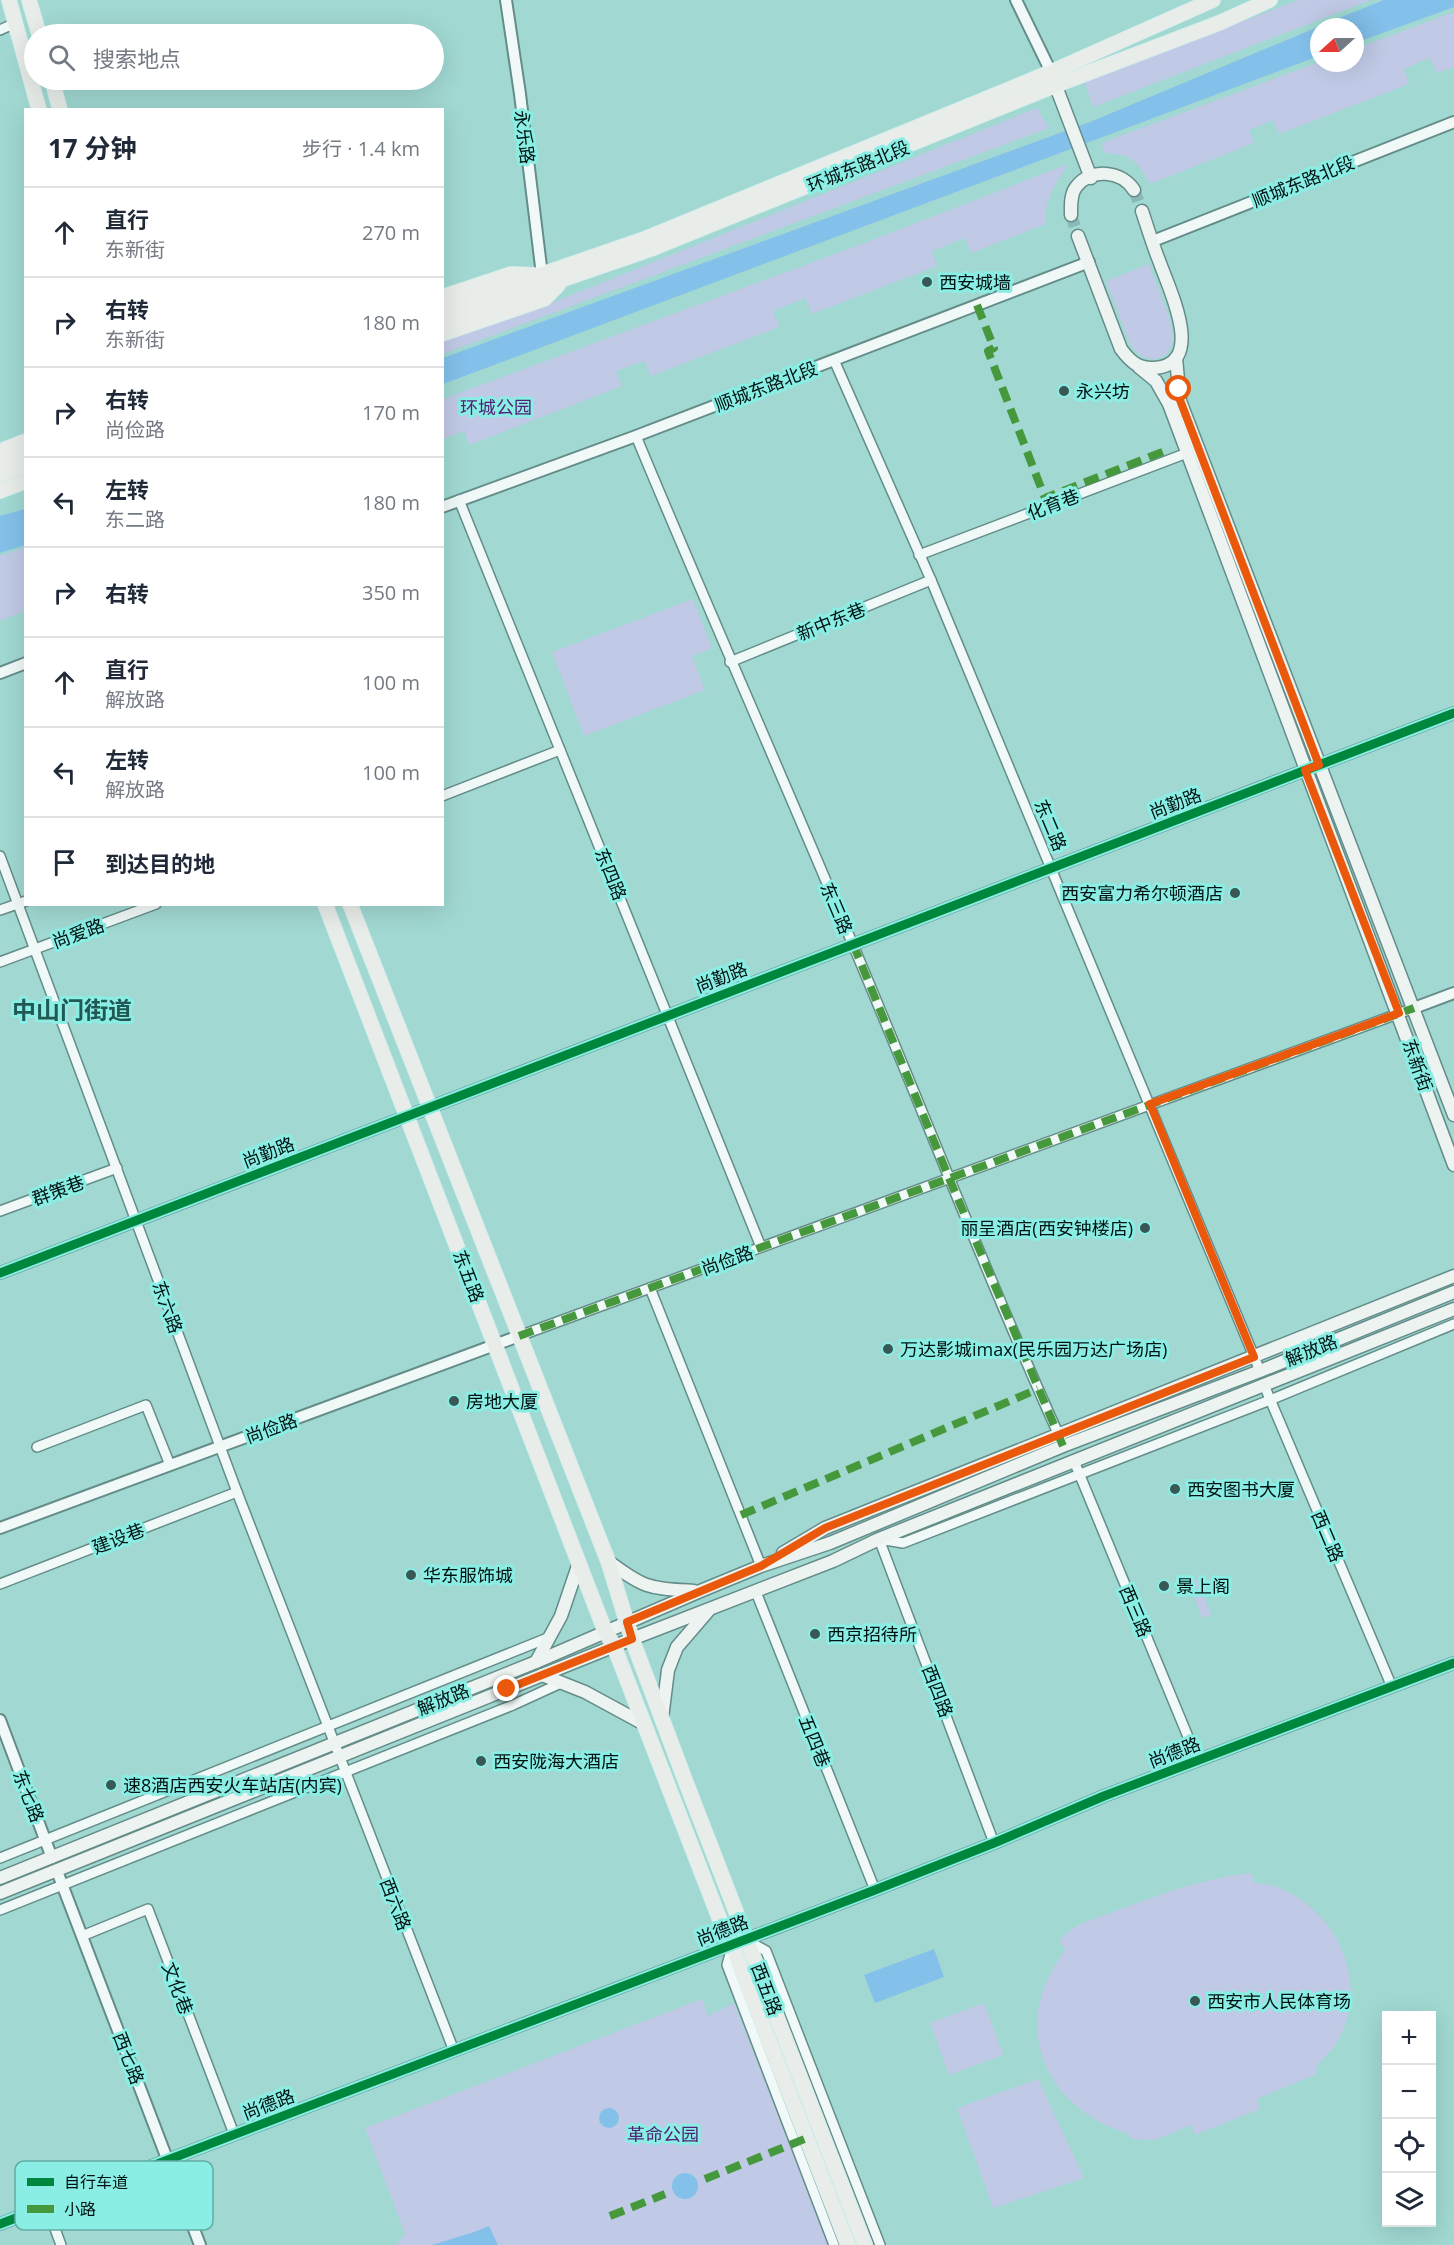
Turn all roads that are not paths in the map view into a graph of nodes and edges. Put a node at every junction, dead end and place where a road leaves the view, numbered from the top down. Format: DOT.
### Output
graph roads {
  1 [pos="9,0"];
  2 [pos="29,0"];
  3 [pos="506,0"];
  4 [pos="1016,0"];
  5 [pos="1213,0"];
  6 [pos="1270,0"];
  7 [pos="15,23"];
  8 [pos="36,24"];
  9 [pos="0,30"];
  10 [pos="24,56"];
  11 [pos="1051,72"];
  12 [pos="1056,85"];
  13 [pos="33,90"];
  14 [pos="55,90"];
  15 [pos="38,108"];
  16 [pos="59,108"];
  17 [pos="1454,122"];
  18 [pos="1090,178"];
  19 [pos="1134,190"];
  20 [pos="1142,211"];
  21 [pos="1071,215"];
  22 [pos="1078,236"];
  23 [pos="1153,241"];
  24 [pos="1089,262"];
  25 [pos="542,275"];
  26 [pos="561,282"];
  27 [pos="444,296"];
  28 [pos="444,308"];
  29 [pos="444,320"];
  30 [pos="444,333"];
  31 [pos="1176,358"];
  32 [pos="834,360"];
  33 [pos="1139,367"];
  34 [pos="636,436"];
  35 [pos="24,442"];
  36 [pos="0,451"];
  37 [pos="1187,453"];
  38 [pos="24,454"];
  39 [pos="0,463"];
  40 [pos="24,466"];
  41 [pos="0,475"];
  42 [pos="24,482"];
  43 [pos="0,490"];
  44 [pos="459,501"];
  45 [pos="444,506"];
  46 [pos="919,555"];
  47 [pos="931,580"];
  48 [pos="730,662"];
  49 [pos="24,664"];
  50 [pos="0,673"];
  51 [pos="1454,712"];
  52 [pos="560,750"];
  53 [pos="1319,765"];
  54 [pos="1305,770"];
  55 [pos="444,795"];
  56 [pos="0,856"];
  57 [pos="1051,868"];
  58 [pos="22,902"];
  59 [pos="151,906"];
  60 [pos="326,906"];
  61 [pos="351,906"];
  62 [pos="0,910"];
  63 [pos="853,944"];
  64 [pos="35,949"];
  65 [pos="0,962"];
  66 [pos="1454,993"];
  67 [pos="1414,1008"];
  68 [pos="1399,1013"];
  69 [pos="667,1016"];
  70 [pos="1150,1104"];
  71 [pos="430,1107"];
  72 [pos="1454,1115"];
  73 [pos="407,1116"];
  74 [pos="1454,1165"];
  75 [pos="117,1168"];
  76 [pos="949,1178"];
  77 [pos="0,1211"];
  78 [pos="136,1221"];
  79 [pos="761,1247"];
  80 [pos="0,1273"];
  81 [pos="1454,1276"];
  82 [pos="650,1288"];
  83 [pos="1454,1292"];
  84 [pos="1454,1309"];
  85 [pos="1454,1324"];
  86 [pos="519,1336"];
  87 [pos="495,1346"];
  88 [pos="1254,1357"];
  89 [pos="1260,1371"];
  90 [pos="1264,1385"];
  91 [pos="1270,1400"];
  92 [pos="1061,1441"];
  93 [pos="37,1447"];
  94 [pos="220,1447"];
  95 [pos="170,1465"];
  96 [pos="1076,1467"];
  97 [pos="237,1492"];
  98 [pos="885,1504"];
  99 [pos="906,1511"];
  100 [pos="0,1528"];
  101 [pos="879,1539"];
  102 [pos="608,1561"];
  103 [pos="579,1563"];
  104 [pos="761,1566"];
  105 [pos="0,1584"];
  106 [pos="698,1592"];
  107 [pos="756,1592"];
  108 [pos="709,1610"];
  109 [pos="627,1622"];
  110 [pos="605,1631"];
  111 [pos="550,1637"];
  112 [pos="632,1639"];
  113 [pos="614,1646"];
  114 [pos="536,1662"];
  115 [pos="1454,1663"];
  116 [pos="542,1675"];
  117 [pos="561,1683"];
  118 [pos="1392,1687"];
  119 [pos="662,1719"];
  120 [pos="0,1720"];
  121 [pos="644,1724"];
  122 [pos="327,1727"];
  123 [pos="334,1743"];
  124 [pos="339,1757"];
  125 [pos="1198,1761"];
  126 [pos="345,1772"];
  127 [pos="45,1840"];
  128 [pos="994,1844"];
  129 [pos="0,1858"];
  130 [pos="52,1858"];
  131 [pos="57,1871"];
  132 [pos="0,1878"];
  133 [pos="63,1885"];
  134 [pos="875,1890"];
  135 [pos="0,1893"];
  136 [pos="0,1910"];
  137 [pos="82,1936"];
  138 [pos="739,1942"];
  139 [pos="454,2050"];
  140 [pos="234,2134"];
  141 [pos="168,2160"];
  142 [pos="15,2219"];
  143 [pos="0,2224"];
  144 [pos="56,2230"];
  145 [pos="194,2230"];
  146 [pos="62,2245"];
  147 [pos="200,2245"];
  148 [pos="834,2245"];
  149 [pos="848,2245"];
  150 [pos="865,2245"];
  151 [pos="880,2245"];
  1 -- 7 [label="main road"];
  2 -- 8 [label="main road"];
  3 -- 25 [label="street, 永乐路"];
  4 -- 11 [label="street"];
  5 -- 11 [label="main road, 环城东路北段"];
  6 -- 12 [label="main road, 环城东路北段"];
  7 -- 9 [label="street"];
  7 -- 10 [label="main road"];
  11 -- 12 [label="main road"];
  11 -- 25 [label="main road, 环城东路北段"];
  12 -- 18 [label="main road"];
  12 -- 26 [label="main road, 环城东路北段"];
  13 -- 15 [label="main road"];
  14 -- 16 [label="main road"];
  17 -- 23 [label="street, 顺城东路北段"];
  18 -- 19 [label="main road"];
  18 -- 21 [label="main road"];
  20 -- 23 [label="main road, 东新街"];
  22 -- 24 [label="main road, 东新街"];
  23 -- 31 [label="main road, 东新街"];
  24 -- 32 [label="street, 顺城东路北段"];
  24 -- 33 [label="main road, 东新街"];
  25 -- 27 [label="main road"];
  25 -- 28 [label="main road, 环城东路北段"];
  26 -- 29 [label="main road, 环城东路北段"];
  26 -- 30 [label="main road"];
  31 -- 33 [label="main road"];
  31 -- 53 [label="main road, 东新街"];
  32 -- 34 [label="street, 顺城东路北段"];
  32 -- 46 [label="street, 东二路"];
  33 -- 37 [label="main road, 东新街"];
  34 -- 44 [label="street, 顺城东路北段"];
  34 -- 48 [label="street, 东三路"];
  35 -- 36 [label="main road"];
  37 -- 46 [label="street, 化育巷"];
  37 -- 54 [label="main road, 东新街"];
  38 -- 39 [label="main road"];
  40 -- 41 [label="main road"];
  42 -- 43 [label="main road"];
  44 -- 45 [label="street, 顺城东路北段"];
  44 -- 52 [label="street, 东四路"];
  46 -- 47 [label="street, 东二路"];
  47 -- 48 [label="street, 新中东巷"];
  47 -- 57 [label="street, 东二路"];
  48 -- 63 [label="street, 东三路"];
  49 -- 50 [label="street"];
  51 -- 53 [label="street, 尚勤路"];
  52 -- 55 [label="street"];
  52 -- 69 [label="street, 东四路"];
  53 -- 54 [label="street, 尚勤路"];
  53 -- 67 [label="main road, 东新街"];
  54 -- 57 [label="street, 尚勤路"];
  54 -- 68 [label="main road, 东新街"];
  56 -- 58 [label="street, 东六路"];
  57 -- 63 [label="street, 尚勤路"];
  57 -- 70 [label="street, 东二路"];
  58 -- 62 [label="street"];
  58 -- 64 [label="street, 东六路"];
  59 -- 64 [label="street, 尚爱路"];
  60 -- 73 [label="main road, 东五路"];
  61 -- 71 [label="main road, 东五路"];
  63 -- 69 [label="street, 尚勤路"];
  63 -- 76 [label="street, 东三路"];
  64 -- 65 [label="street, 尚爱路"];
  64 -- 75 [label="street, 东六路"];
  66 -- 67 [label="street, 尚俭路"];
  67 -- 68 [label="street, 尚俭路"];
  67 -- 72 [label="main road, 东新街"];
  68 -- 70 [label="street, 尚俭路"];
  68 -- 74 [label="main road, 东新街"];
  69 -- 71 [label="street, 尚勤路"];
  69 -- 79 [label="street, 东四路"];
  70 -- 76 [label="street, 尚俭路"];
  70 -- 88 [label="street, 东二路"];
  71 -- 73 [label="street, 尚勤路"];
  71 -- 86 [label="main road, 东五路"];
  73 -- 78 [label="street, 尚勤路"];
  73 -- 87 [label="main road, 东五路"];
  75 -- 77 [label="street, 群策巷"];
  75 -- 78 [label="street, 东六路"];
  76 -- 79 [label="street, 尚俭路"];
  76 -- 92 [label="street, 东三路"];
  78 -- 80 [label="street, 尚勤路"];
  78 -- 94 [label="street, 东六路"];
  79 -- 82 [label="street, 尚俭路"];
  81 -- 88 [label="main road"];
  82 -- 86 [label="street, 尚俭路"];
  82 -- 104 [label="street"];
  83 -- 89 [label="main road, 解放路"];
  84 -- 90 [label="main road, 解放路"];
  85 -- 91 [label="street"];
  86 -- 87 [label="street, 尚俭路"];
  86 -- 102 [label="main road, 东五路"];
  87 -- 94 [label="street, 尚俭路"];
  87 -- 103 [label="main road, 东五路"];
  88 -- 89 [label="street, 东二路"];
  88 -- 92 [label="main road"];
  89 -- 92 [label="main road, 解放路"];
  90 -- 91 [label="street, 西二路"];
  90 -- 96 [label="main road, 解放路"];
  91 -- 96 [label="street"];
  91 -- 118 [label="street, 西二路"];
  92 -- 98 [label="main road"];
  92 -- 99 [label="main road, 解放路"];
  93 -- 95 [label="street"];
  94 -- 95 [label="street, 尚俭路"];
  94 -- 97 [label="street, 东六路"];
  95 -- 100 [label="street, 尚俭路"];
  96 -- 101 [label="main road, 解放路"];
  96 -- 125 [label="street, 西三路"];
  97 -- 105 [label="street, 建设巷"];
  97 -- 122 [label="street, 东六路"];
  98 -- 99 [label="main road"];
  98 -- 104 [label="main road"];
  99 -- 104 [label="main road, 解放路"];
  101 -- 107 [label="main road, 解放路"];
  101 -- 128 [label="street, 西四路"];
  102 -- 106 [label="main road"];
  102 -- 109 [label="main road, 东五路"];
  103 -- 110 [label="main road, 东五路"];
  103 -- 111 [label="main road"];
  104 -- 106 [label="main road, 解放路"];
  106 -- 109 [label="main road, 解放路"];
  107 -- 108 [label="main road, 解放路"];
  107 -- 134 [label="street, 五四巷"];
  108 -- 112 [label="main road, 解放路"];
  108 -- 119 [label="main road"];
  109 -- 110 [label="main road, 解放路"];
  109 -- 112 [label="main road, 东五路"];
  110 -- 113 [label="main road, 东五路"];
  110 -- 114 [label="main road, 解放路"];
  111 -- 114 [label="main road"];
  111 -- 122 [label="street"];
  112 -- 113 [label="main road, 解放路"];
  112 -- 119 [label="main road, 西五路"];
  113 -- 116 [label="main road, 解放路"];
  113 -- 121 [label="main road, 西五路"];
  114 -- 123 [label="main road, 解放路"];
  115 -- 118 [label="street, 尚德路"];
  116 -- 117 [label="main road"];
  116 -- 124 [label="main road, 解放路"];
  117 -- 121 [label="main road"];
  117 -- 126 [label="street"];
  118 -- 125 [label="street, 尚德路"];
  119 -- 138 [label="main road, 西五路"];
  120 -- 127 [label="street, 东七路"];
  121 -- 138 [label="main road, 西五路"];
  122 -- 123 [label="street, 东六路"];
  122 -- 127 [label="street"];
  123 -- 124 [label="street, 东六路"];
  123 -- 130 [label="main road, 解放路"];
  124 -- 126 [label="street, 西六路"];
  124 -- 131 [label="main road, 解放路"];
  125 -- 128 [label="street, 尚德路"];
  126 -- 133 [label="street"];
  126 -- 139 [label="street, 西六路"];
  127 -- 129 [label="street"];
  127 -- 130 [label="street, 东七路"];
  128 -- 134 [label="street, 尚德路"];
  130 -- 131 [label="main road, 东七路"];
  130 -- 132 [label="main road, 解放路"];
  131 -- 133 [label="street, 西七路"];
  131 -- 135 [label="main road, 解放路"];
  133 -- 136 [label="street"];
  133 -- 137 [label="street, 西七路"];
  134 -- 138 [label="street, 尚德路"];
  137 -- 140 [label="street, 文化巷"];
  137 -- 141 [label="street, 西七路"];
  138 -- 139 [label="street, 尚德路"];
  138 -- 148 [label="street"];
  138 -- 149 [label="main road, 西五路"];
  138 -- 150 [label="main road, 西五路"];
  138 -- 151 [label="street"];
  139 -- 140 [label="street, 尚德路"];
  140 -- 141 [label="street, 尚德路"];
  142 -- 143 [label="street, 尚德路"];
  144 -- 146 [label="street"];
  145 -- 147 [label="street, 西七路"];
}
